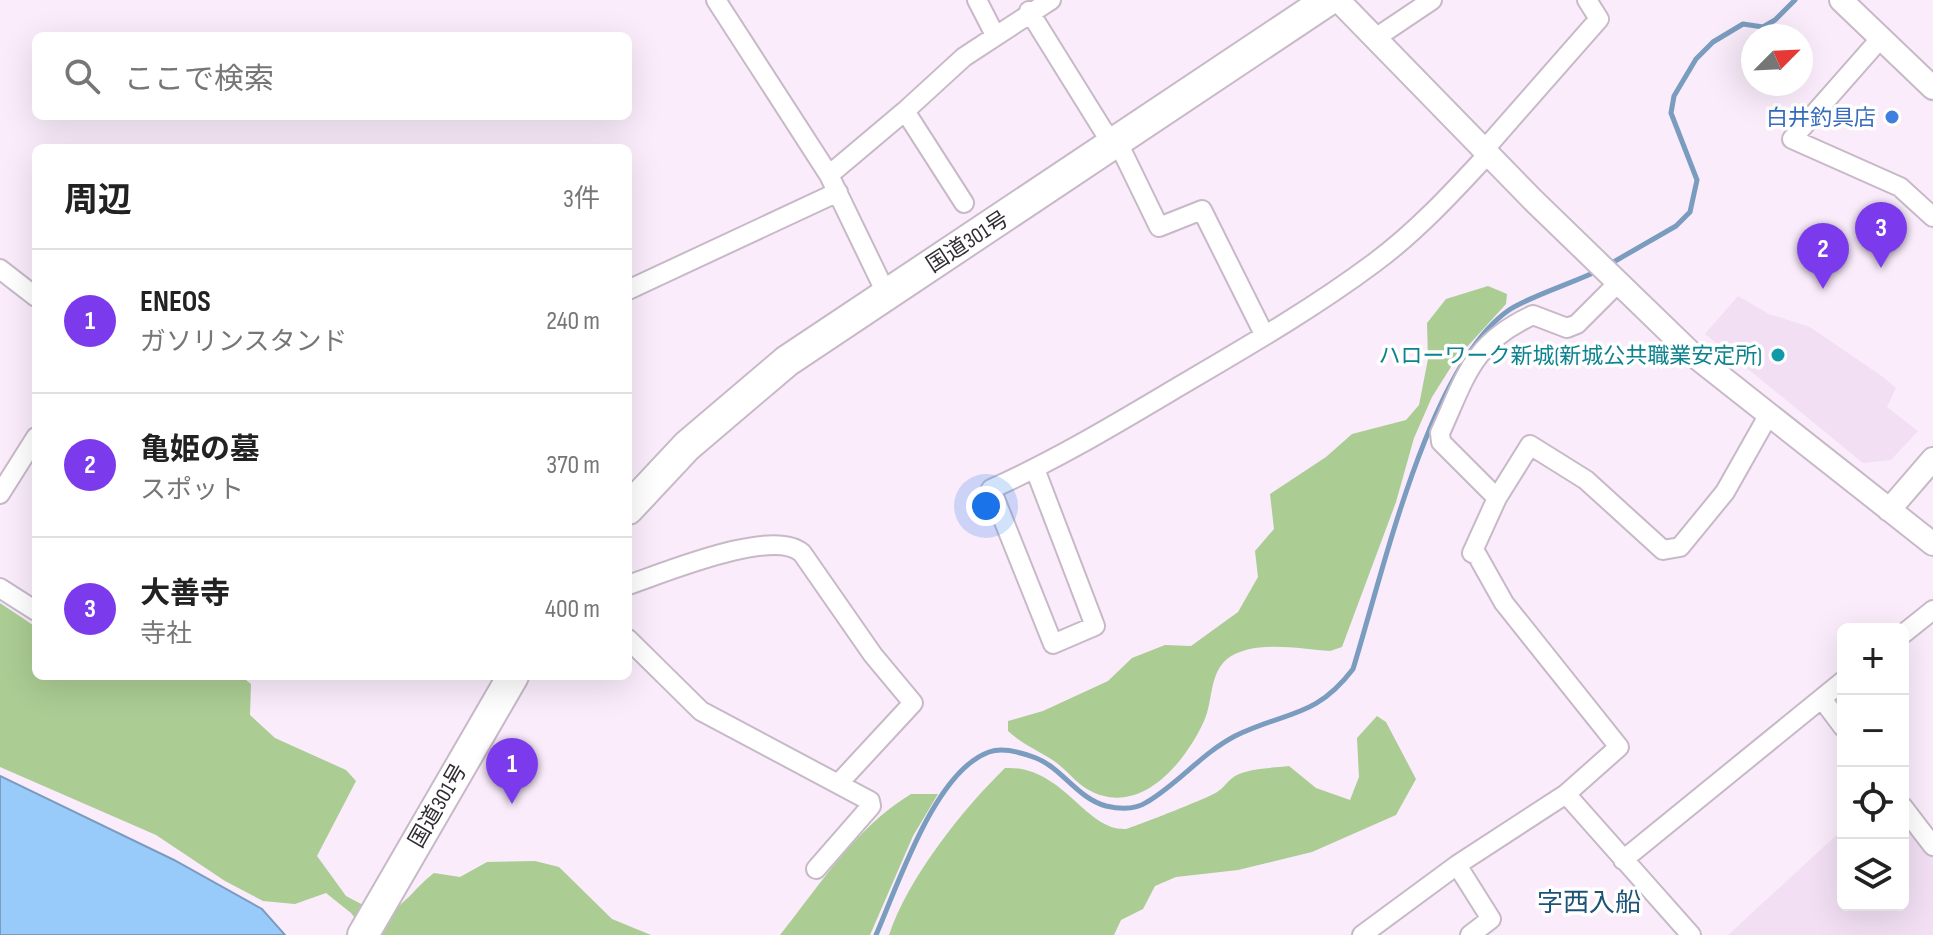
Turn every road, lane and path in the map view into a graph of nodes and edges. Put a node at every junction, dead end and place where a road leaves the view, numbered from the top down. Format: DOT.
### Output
graph roads {
  1 [pos="716,0"];
  2 [pos="977,0"];
  3 [pos="1051,0"];
  4 [pos="1328,0"];
  5 [pos="1338,0"];
  6 [pos="1432,0"];
  7 [pos="1587,0"];
  8 [pos="1841,0"];
  9 [pos="1029,11"];
  10 [pos="995,35"];
  11 [pos="1374,39"];
  12 [pos="1880,39"];
  13 [pos="1933,88"];
  14 [pos="905,111"];
  15 [pos="1114,144"];
  16 [pos="1486,152"];
  17 [pos="829,175"];
  18 [pos="838,192"];
  19 [pos="964,203"];
  20 [pos="1933,217"];
  21 [pos="1608,273"];
  22 [pos="3,276"];
  23 [pos="632,288"];
  24 [pos="32,294"];
  25 [pos="887,295"];
  26 [pos="1264,334"];
  27 [pos="1768,416"];
  28 [pos="32,443"];
  29 [pos="1933,459"];
  30 [pos="1035,469"];
  31 [pos="633,492"];
  32 [pos="0,494"];
  33 [pos="1497,498"];
  34 [pos="1889,510"];
  35 [pos="1933,544"];
  36 [pos="632,584"];
  37 [pos="0,588"];
  38 [pos="32,608"];
  39 [pos="1933,610"];
  40 [pos="1909,629"];
  41 [pos="632,643"];
  42 [pos="511,680"];
  43 [pos="1837,686"];
  44 [pos="1822,699"];
  45 [pos="1837,719"];
  46 [pos="838,784"];
  47 [pos="1566,794"];
  48 [pos="1909,815"];
  49 [pos="1933,846"];
  50 [pos="1623,860"];
  51 [pos="1457,865"];
  52 [pos="816,869"];
  53 [pos="363,935"];
  54 [pos="1362,935"];
  55 [pos="1470,935"];
  56 [pos="1691,935"];
  1 -- 17 [label="street"];
  2 -- 10 [label="street"];
  3 -- 9 [label="street"];
  4 -- 15 [label="highway, 国道301号"];
  5 -- 11 [label="street"];
  6 -- 11 [label="street"];
  7 -- 16 [label="street"];
  8 -- 12 [label="street"];
  9 -- 10 [label="street"];
  9 -- 15 [label="street"];
  10 -- 14 [label="street"];
  11 -- 16 [label="street"];
  12 -- 13 [label="street"];
  12 -- 20 [label="street"];
  14 -- 17 [label="street"];
  14 -- 19 [label="street"];
  15 -- 25 [label="highway, 国道301号"];
  15 -- 26 [label="street"];
  16 -- 21 [label="street"];
  16 -- 26 [label="street"];
  17 -- 18 [label="street"];
  18 -- 23 [label="street"];
  18 -- 25 [label="street"];
  21 -- 27 [label="street"];
  21 -- 33 [label="street"];
  22 -- 24 [label="street"];
  25 -- 31 [label="highway, 国道301号"];
  26 -- 30 [label="street"];
  27 -- 33 [label="street"];
  27 -- 34 [label="street"];
  28 -- 32 [label="street"];
  29 -- 34 [label="street"];
  30 -- 30 [label="street"];
  33 -- 47 [label="street"];
  34 -- 35 [label="street"];
  36 -- 46 [label="street"];
  37 -- 38 [label="street"];
  39 -- 40 [label="street"];
  41 -- 46 [label="street"];
  42 -- 53 [label="highway, 国道301号"];
  43 -- 44 [label="street"];
  44 -- 45 [label="street"];
  44 -- 50 [label="street"];
  46 -- 52 [label="street"];
  47 -- 50 [label="street"];
  47 -- 51 [label="street"];
  48 -- 49 [label="street"];
  50 -- 56 [label="street"];
  51 -- 54 [label="street"];
  51 -- 55 [label="street"];
}
